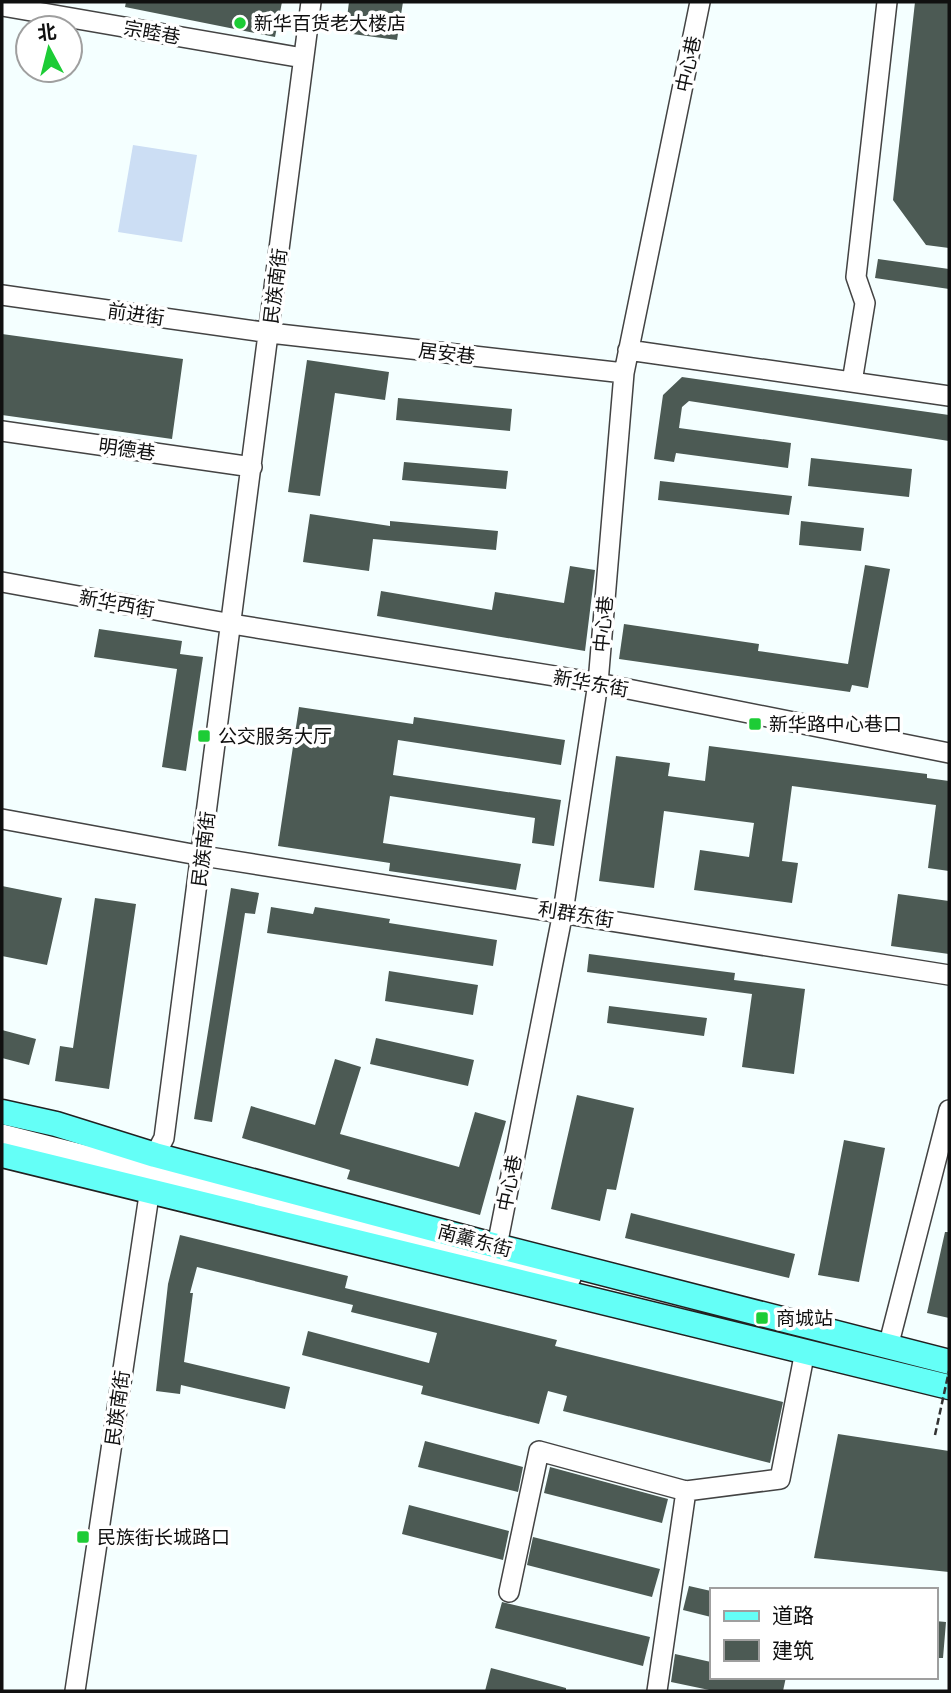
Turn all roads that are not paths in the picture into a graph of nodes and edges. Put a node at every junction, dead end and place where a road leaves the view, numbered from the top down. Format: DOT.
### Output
graph roads {
  1 [pos="311,2"];
  2 [pos="701,2"];
  3 [pos="887,2"];
  4 [pos="2,6"];
  5 [pos="303,58"];
  6 [pos="2,295"];
  7 [pos="270,332"];
  8 [pos="628,350"];
  9 [pos="624,373"];
  10 [pos="852,382"];
  11 [pos="949,396"];
  12 [pos="2,431"];
  13 [pos="252,467"];
  14 [pos="2,582"];
  15 [pos="232,624"];
  16 [pos="598,683"];
  17 [pos="949,753"];
  18 [pos="2,818"];
  19 [pos="202,856"];
  20 [pos="562,912"];
  21 [pos="949,975"];
  22 [pos="949,1110"];
  23 [pos="2,1112"];
  24 [pos="2,1134"];
  25 [pos="2,1155"];
  26 [pos="152,1172"];
  27 [pos="497,1246"];
  28 [pos="888,1347"];
  29 [pos="805,1351"];
  30 [pos="949,1362"];
  31 [pos="949,1371"];
  32 [pos="949,1387"];
  33 [pos="686,1491"];
  34 [pos="509,1592"];
  35 [pos="75,1691"];
  36 [pos="657,1691"];
  1 -- 5 [label="street, 民族南街"];
  2 -- 8 [label="street, 中心巷"];
  3 -- 10 [label="street"];
  4 -- 5 [label="street, 宗睦巷"];
  5 -- 7 [label="street, 民族南街"];
  6 -- 7 [label="street, 前进街"];
  7 -- 9 [label="street, 居安巷"];
  7 -- 13 [label="street, 民族南街"];
  8 -- 9 [label="street, 中心巷"];
  8 -- 10 [label="street"];
  9 -- 16 [label="street, 中心巷"];
  10 -- 11 [label="street"];
  12 -- 13 [label="street, 明德巷"];
  13 -- 15 [label="street, 民族南街"];
  14 -- 15 [label="street, 新华西街"];
  15 -- 16 [label="street, 新华东街"];
  15 -- 19 [label="street, 民族南街"];
  16 -- 17 [label="street, 新华东街"];
  16 -- 20 [label="street, 中心巷"];
  18 -- 19 [label="street, 利群东街"];
  19 -- 20 [label="street, 利群东街"];
  19 -- 26 [label="street, 民族南街"];
  20 -- 21 [label="street, 利群东街"];
  20 -- 27 [label="street, 中心巷"];
  22 -- 28 [label="street"];
  23 -- 26 [label="main road, 南薰东街"];
  24 -- 26 [label="street"];
  25 -- 26 [label="main road, 南薰东街"];
  26 -- 27 [label="main road, 南薰东街"];
  26 -- 29 [label="main road, 南薰东街"];
  26 -- 31 [label="street"];
  26 -- 35 [label="street, 民族南街"];
  27 -- 28 [label="main road, 南薰东街"];
  28 -- 30 [label="main road, 南薰东街"];
  29 -- 32 [label="main road, 南薰东街"];
  29 -- 33 [label="street"];
  33 -- 34 [label="street"];
  33 -- 36 [label="street"];
}
